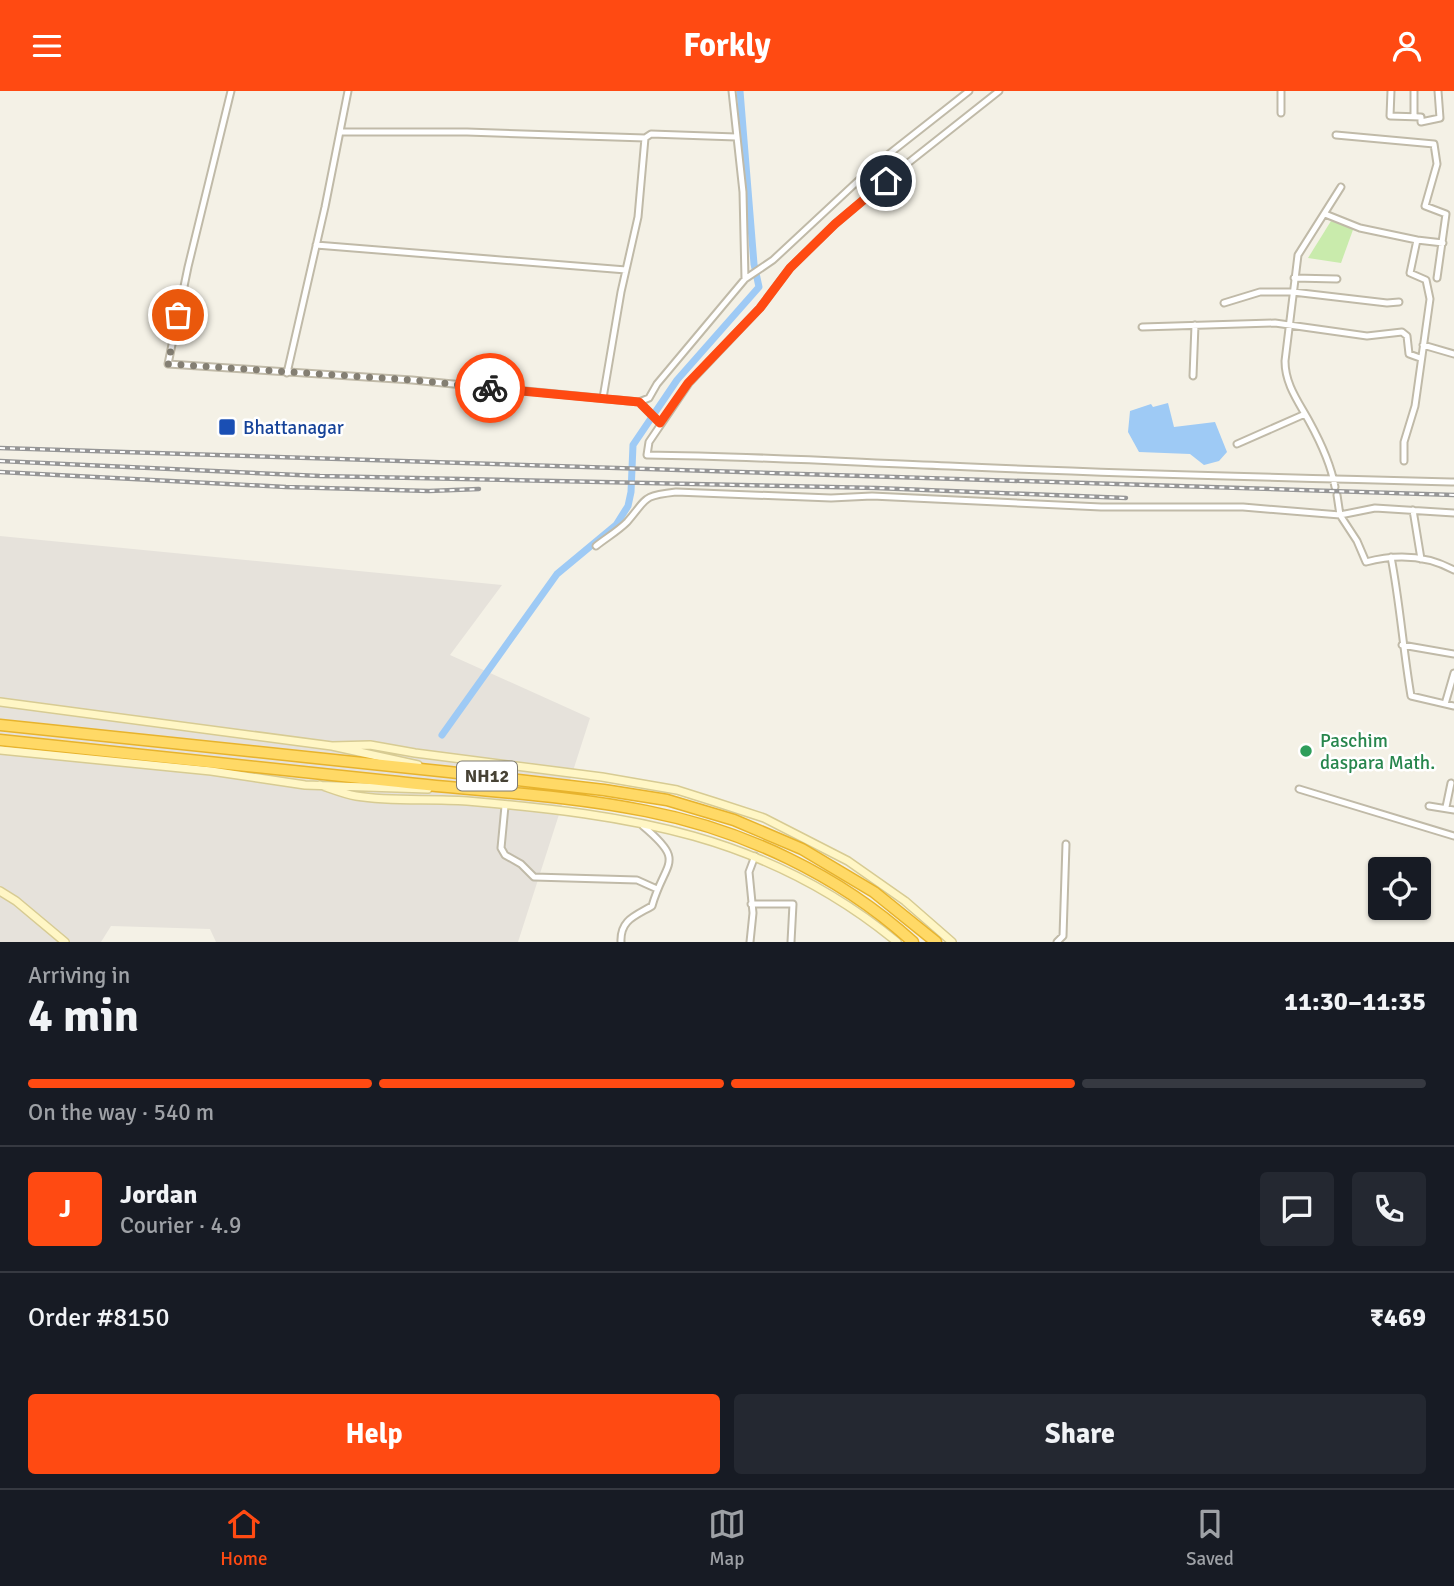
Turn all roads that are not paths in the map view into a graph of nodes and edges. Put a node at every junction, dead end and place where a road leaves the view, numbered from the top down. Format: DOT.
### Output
graph roads {
  1 [pos="231,91"];
  2 [pos="348,91"];
  3 [pos="732,91"];
  4 [pos="969,91"];
  5 [pos="999,91"];
  6 [pos="1281,91"];
  7 [pos="1391,91"];
  8 [pos="1414,91"];
  9 [pos="1438,91"];
  10 [pos="1282,113"];
  11 [pos="1414,116"];
  12 [pos="341,132"];
  13 [pos="1336,135"];
  14 [pos="736,137"];
  15 [pos="645,138"];
  16 [pos="1341,187"];
  17 [pos="1325,214"];
  18 [pos="1417,240"];
  19 [pos="1443,243"];
  20 [pos="316,245"];
  21 [pos="626,269"];
  22 [pos="1294,278"];
  23 [pos="1437,278"];
  24 [pos="745,279"];
  25 [pos="1337,279"];
  26 [pos="1293,292"];
  27 [pos="1399,302"];
  28 [pos="1224,303"];
  29 [pos="1289,324"];
  30 [pos="1195,325"];
  31 [pos="1142,327"];
  32 [pos="1423,345"];
  33 [pos="1454,354"];
  34 [pos="1420,358"];
  35 [pos="287,373"];
  36 [pos="1193,376"];
  37 [pos="603,398"];
  38 [pos="639,402"];
  39 [pos="1305,414"];
  40 [pos="660,423"];
  41 [pos="1237,444"];
  42 [pos="1404,461"];
  43 [pos="1334,479"];
  44 [pos="1454,482"];
  45 [pos="1335,487"];
  46 [pos="1336,495"];
  47 [pos="1413,510"];
  48 [pos="1454,513"];
  49 [pos="1340,515"];
  50 [pos="596,546"];
  51 [pos="1391,557"];
  52 [pos="1421,559"];
  53 [pos="1454,570"];
  54 [pos="1402,645"];
  55 [pos="1454,654"];
  56 [pos="1454,673"];
  57 [pos="0,702"];
  58 [pos="1445,704"];
  59 [pos="1454,706"];
  60 [pos="0,725"];
  61 [pos="0,740"];
  62 [pos="332,746"];
  63 [pos="0,750"];
  64 [pos="449,772"];
  65 [pos="1451,783"];
  66 [pos="320,785"];
  67 [pos="1299,789"];
  68 [pos="474,790"];
  69 [pos="505,806"];
  70 [pos="1429,806"];
  71 [pos="1446,807"];
  72 [pos="1454,810"];
  73 [pos="638,821"];
  74 [pos="1454,836"];
  75 [pos="1066,844"];
  76 [pos="755,856"];
  77 [pos="657,889"];
  78 [pos="0,891"];
  79 [pos="751,904"];
  80 [pos="65,942"];
  81 [pos="621,942"];
  82 [pos="750,942"];
  83 [pos="791,942"];
  84 [pos="897,942"];
  85 [pos="913,942"];
  86 [pos="936,942"];
  87 [pos="952,942"];
  88 [pos="1056,942"];
  1 -- 35 [label="street"];
  2 -- 12 [label="street"];
  3 -- 14 [label="street"];
  4 -- 24 [label="street"];
  5 -- 40 [label="street"];
  6 -- 10 [label="street"];
  7 -- 11 [label="street"];
  8 -- 11 [label="street"];
  9 -- 11 [label="street"];
  12 -- 15 [label="street"];
  12 -- 20 [label="street"];
  13 -- 19 [label="street"];
  14 -- 15 [label="street"];
  14 -- 24 [label="street"];
  15 -- 21 [label="street"];
  16 -- 17 [label="street"];
  17 -- 18 [label="street"];
  17 -- 22 [label="street"];
  18 -- 19 [label="street"];
  18 -- 32 [label="street"];
  19 -- 23 [label="street"];
  20 -- 21 [label="street"];
  20 -- 35 [label="street"];
  21 -- 37 [label="street"];
  22 -- 25 [label="street"];
  22 -- 26 [label="street"];
  24 -- 38 [label="street"];
  26 -- 27 [label="street"];
  26 -- 28 [label="street"];
  26 -- 29 [label="street"];
  29 -- 30 [label="street"];
  29 -- 34 [label="street"];
  29 -- 39 [label="street"];
  30 -- 31 [label="street"];
  30 -- 36 [label="street"];
  32 -- 33 [label="street"];
  32 -- 34 [label="street"];
  34 -- 42 [label="street"];
  35 -- 37 [label="street"];
  37 -- 38 [label="street"];
  38 -- 40 [label="street"];
  39 -- 41 [label="street"];
  39 -- 43 [label="street"];
  40 -- 43 [label="street"];
  43 -- 44 [label="street"];
  43 -- 45 [label="street"];
  46 -- 49 [label="street"];
  47 -- 48 [label="street"];
  47 -- 49 [label="street"];
  47 -- 52 [label="street"];
  49 -- 50 [label="street"];
  49 -- 51 [label="street"];
  51 -- 52 [label="street"];
  51 -- 54 [label="street"];
  52 -- 53 [label="street"];
  54 -- 55 [label="street"];
  54 -- 58 [label="street"];
  56 -- 58 [label="street"];
  57 -- 62 [label="street"];
  58 -- 59 [label="street"];
  60 -- 64 [label="highway, NH12"];
  61 -- 68 [label="highway, NH12"];
  62 -- 64 [label="street"];
  62 -- 87 [label="street"];
  63 -- 66 [label="street"];
  64 -- 86 [label="highway, NH12"];
  65 -- 71 [label="street"];
  66 -- 68 [label="street"];
  66 -- 69 [label="street"];
  67 -- 74 [label="street"];
  68 -- 85 [label="highway, NH12"];
  69 -- 73 [label="street"];
  69 -- 77 [label="street"];
  70 -- 71 [label="street"];
  71 -- 72 [label="street"];
  73 -- 76 [label="street"];
  73 -- 77 [label="street"];
  75 -- 88 [label="street"];
  76 -- 79 [label="street"];
  76 -- 84 [label="street"];
  77 -- 81 [label="street"];
  78 -- 80 [label="street"];
  79 -- 82 [label="street"];
  79 -- 83 [label="street"];
}
